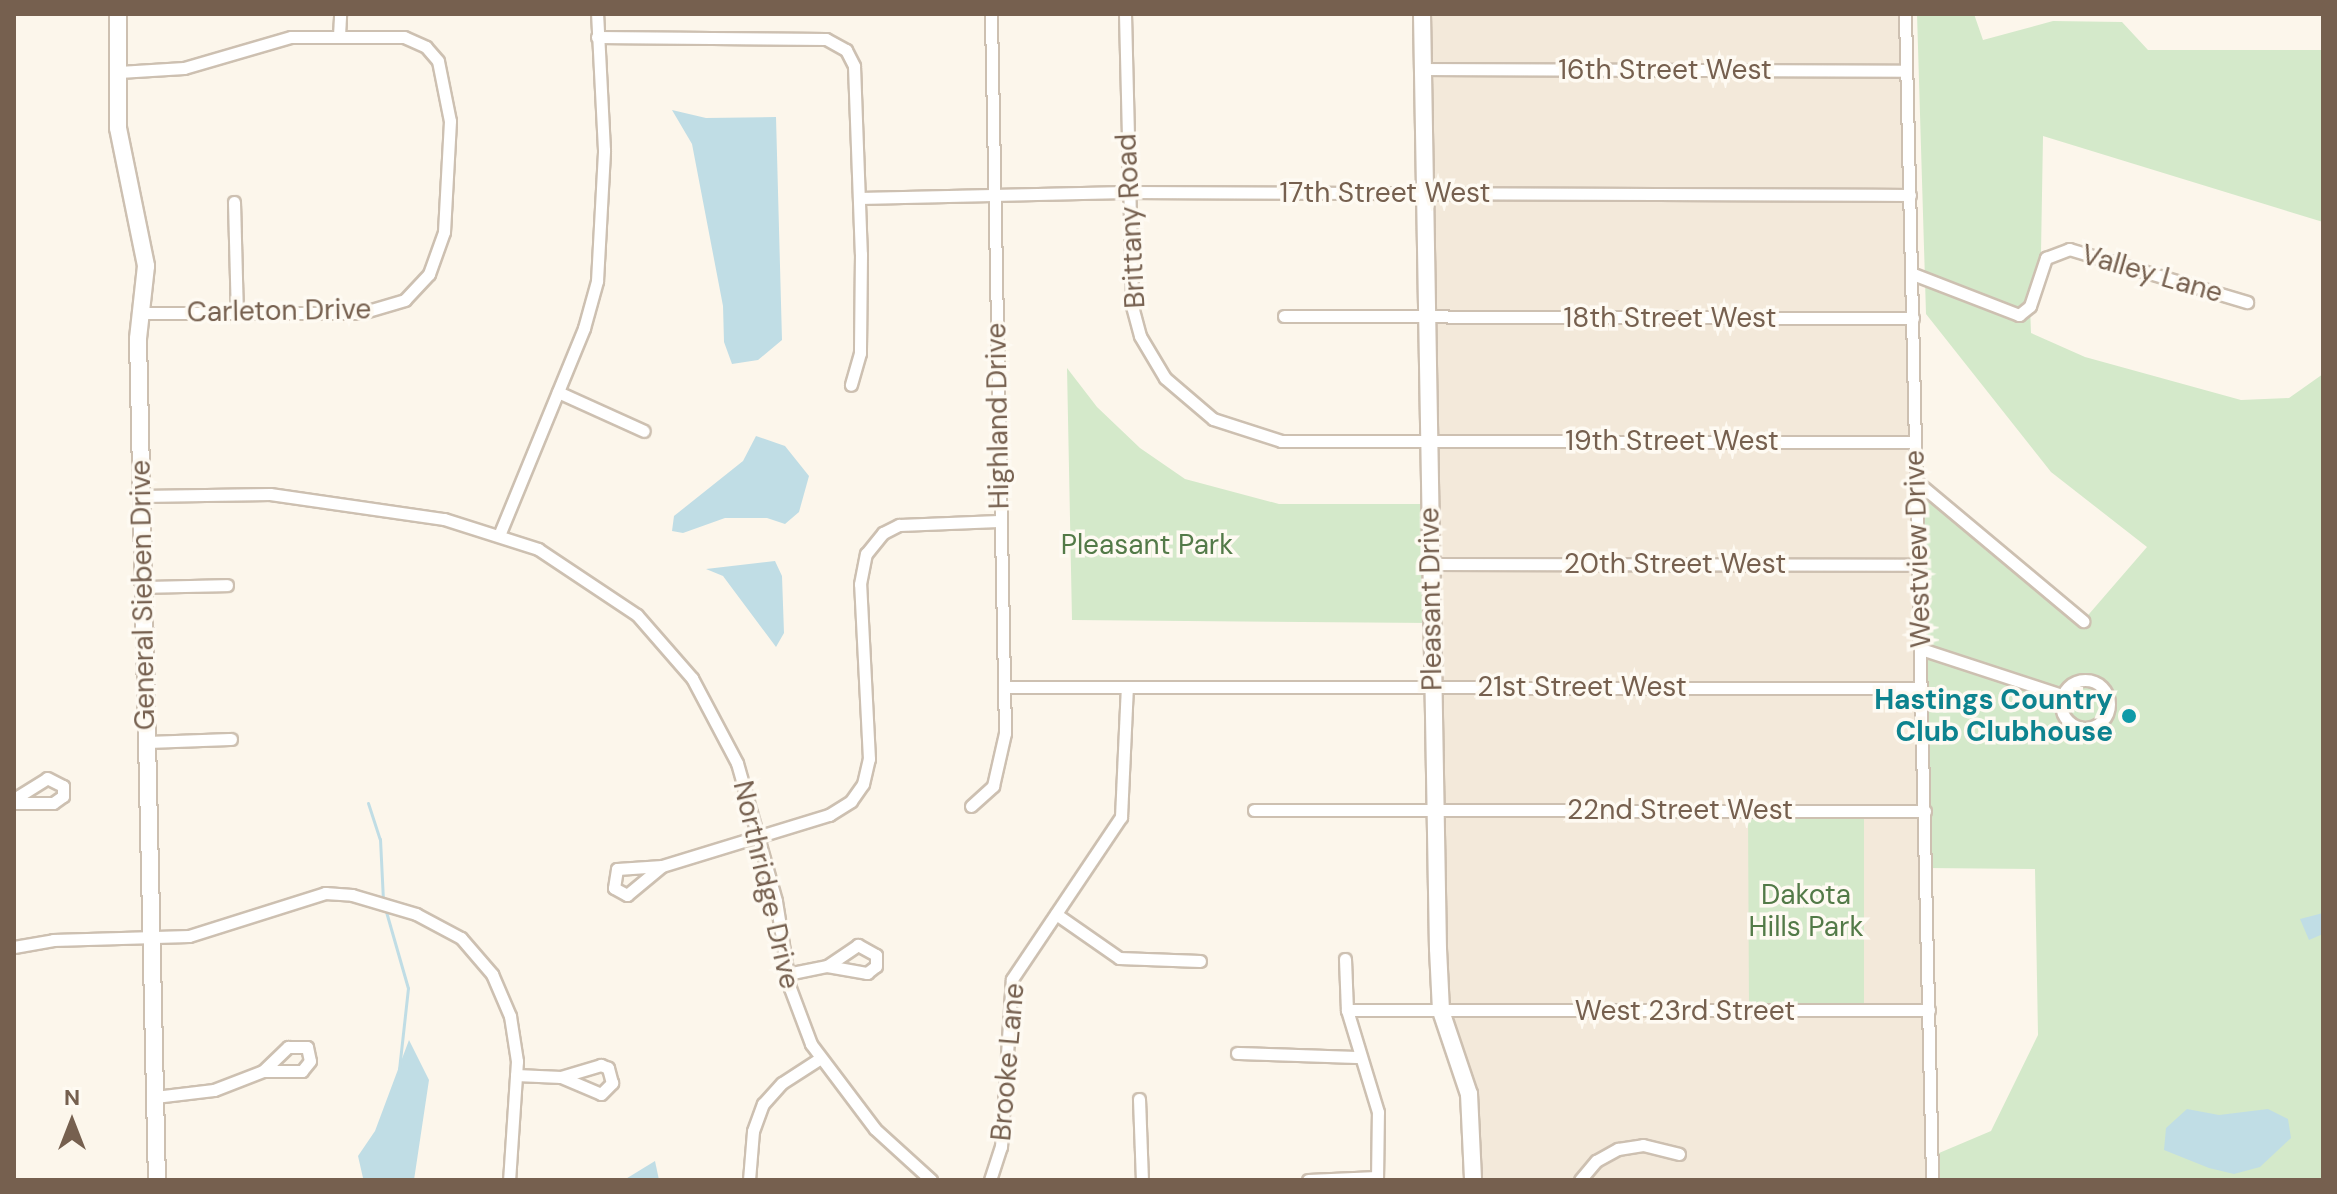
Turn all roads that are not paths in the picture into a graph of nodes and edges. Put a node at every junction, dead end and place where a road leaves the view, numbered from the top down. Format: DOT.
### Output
graph roads {
  1 [pos="118,14"];
  2 [pos="340,14"];
  3 [pos="597,14"];
  4 [pos="991,14"];
  5 [pos="1125,14"];
  6 [pos="1422,14"];
  7 [pos="1905,14"];
  8 [pos="339,36"];
  9 [pos="597,37"];
  10 [pos="1423,69"];
  11 [pos="1906,71"];
  12 [pos="119,72"];
  13 [pos="1126,192"];
  14 [pos="1425,193"];
  15 [pos="1910,195"];
  16 [pos="995,197"];
  17 [pos="859,198"];
  18 [pos="234,202"];
  19 [pos="1913,274"];
  20 [pos="2247,302"];
  21 [pos="142,313"];
  22 [pos="237,313"];
  23 [pos="1284,316"];
  24 [pos="1427,317"];
  25 [pos="1913,318"];
  26 [pos="851,385"];
  27 [pos="558,392"];
  28 [pos="644,431"];
  29 [pos="1429,440"];
  30 [pos="1915,442"];
  31 [pos="1917,482"];
  32 [pos="141,496"];
  33 [pos="999,521"];
  34 [pos="500,533"];
  35 [pos="1431,564"];
  36 [pos="1919,565"];
  37 [pos="227,585"];
  38 [pos="142,587"];
  39 [pos="2083,621"];
  40 [pos="1921,649"];
  41 [pos="1433,686"];
  42 [pos="1004,687"];
  43 [pos="1127,687"];
  44 [pos="1921,688"];
  45 [pos="2062,695"];
  46 [pos="231,739"];
  47 [pos="146,742"];
  48 [pos="971,806"];
  49 [pos="1254,810"];
  50 [pos="1435,810"];
  51 [pos="1925,811"];
  52 [pos="759,835"];
  53 [pos="662,866"];
  54 [pos="1056,914"];
  55 [pos="151,936"];
  56 [pos="14,947"];
  57 [pos="1345,959"];
  58 [pos="1200,961"];
  59 [pos="827,966"];
  60 [pos="787,974"];
  61 [pos="1347,1010"];
  62 [pos="1929,1010"];
  63 [pos="1441,1011"];
  64 [pos="1237,1053"];
  65 [pos="1358,1057"];
  66 [pos="819,1059"];
  67 [pos="263,1071"];
  68 [pos="516,1075"];
  69 [pos="561,1077"];
  70 [pos="155,1097"];
  71 [pos="1139,1099"];
  72 [pos="1679,1154"];
  73 [pos="1377,1179"];
  74 [pos="157,1180"];
  75 [pos="509,1180"];
  76 [pos="749,1180"];
  77 [pos="931,1180"];
  78 [pos="990,1180"];
  79 [pos="1142,1180"];
  80 [pos="1308,1180"];
  81 [pos="1473,1180"];
  82 [pos="1580,1180"];
  83 [pos="1932,1180"];
  1 -- 12 [label="street, General Sieben Drive"];
  2 -- 8 [label="street"];
  3 -- 9 [label="street"];
  4 -- 16 [label="street, Highland Drive"];
  5 -- 13 [label="street, Brittany Road"];
  6 -- 10 [label="street, Pleasant Drive"];
  7 -- 11 [label="street, Westview Drive"];
  8 -- 12 [label="street, Carleton Drive"];
  8 -- 22 [label="street, Carleton Drive"];
  9 -- 17 [label="street"];
  9 -- 27 [label="street"];
  10 -- 11 [label="street, 16th Street West"];
  10 -- 14 [label="street, Pleasant Drive"];
  11 -- 15 [label="street, Westview Drive"];
  12 -- 21 [label="street, General Sieben Drive"];
  13 -- 14 [label="street, 17th Street West"];
  13 -- 16 [label="street, 17th Street West"];
  13 -- 29 [label="street, Brittany Road"];
  14 -- 15 [label="street, 17th Street West"];
  14 -- 24 [label="street, Pleasant Drive"];
  15 -- 19 [label="street, Westview Drive"];
  16 -- 17 [label="street, 17th Street West"];
  16 -- 33 [label="street, Highland Drive"];
  17 -- 26 [label="street"];
  18 -- 22 [label="street"];
  19 -- 20 [label="street, Valley Lane"];
  19 -- 25 [label="street, Westview Drive"];
  21 -- 22 [label="street, Carleton Drive"];
  21 -- 32 [label="street, General Sieben Drive"];
  23 -- 24 [label="street, 18th Street West"];
  24 -- 25 [label="street, 18th Street West"];
  24 -- 29 [label="street, Pleasant Drive"];
  25 -- 30 [label="street, Westview Drive"];
  27 -- 28 [label="street"];
  27 -- 34 [label="street"];
  29 -- 30 [label="street, 19th Street West"];
  29 -- 35 [label="street, Pleasant Drive"];
  30 -- 31 [label="street, Westview Drive"];
  31 -- 36 [label="street, Westview Drive"];
  31 -- 39 [label="street"];
  32 -- 34 [label="street, Northridge Drive"];
  32 -- 38 [label="street, General Sieben Drive"];
  33 -- 42 [label="street, Highland Drive"];
  33 -- 52 [label="street"];
  34 -- 52 [label="street, Northridge Drive"];
  35 -- 36 [label="street, 20th Street West"];
  35 -- 41 [label="street, Pleasant Drive"];
  36 -- 40 [label="street, Westview Drive"];
  37 -- 38 [label="street"];
  38 -- 47 [label="street, General Sieben Drive"];
  40 -- 44 [label="street, Westview Drive"];
  40 -- 45 [label="street"];
  41 -- 43 [label="street, 21st Street West"];
  41 -- 44 [label="street, 21st Street West"];
  41 -- 50 [label="street, Pleasant Drive"];
  42 -- 43 [label="street, 21st Street West"];
  42 -- 48 [label="street, Highland Drive"];
  43 -- 54 [label="street, Brooke Lane"];
  44 -- 51 [label="street, Westview Drive"];
  45 -- 45 [label="street"];
  46 -- 47 [label="street"];
  47 -- 55 [label="street, General Sieben Drive"];
  49 -- 50 [label="street, 22nd Street West"];
  50 -- 51 [label="street, 22nd Street West"];
  50 -- 63 [label="street, Pleasant Drive"];
  51 -- 62 [label="street, Westview Drive"];
  52 -- 53 [label="street"];
  52 -- 60 [label="street, Northridge Drive"];
  54 -- 58 [label="street"];
  54 -- 78 [label="street, Brooke Lane"];
  55 -- 56 [label="street"];
  55 -- 68 [label="street"];
  55 -- 70 [label="street, General Sieben Drive"];
  57 -- 61 [label="street"];
  59 -- 60 [label="street"];
  60 -- 66 [label="street, Northridge Drive"];
  61 -- 63 [label="street, West 23rd Street"];
  61 -- 65 [label="street"];
  62 -- 63 [label="street, West 23rd Street"];
  62 -- 83 [label="street, Westview Drive"];
  63 -- 81 [label="street, Pleasant Drive"];
  64 -- 65 [label="street"];
  65 -- 73 [label="street"];
  66 -- 76 [label="street"];
  66 -- 77 [label="street, Northridge Drive"];
  67 -- 70 [label="street"];
  68 -- 69 [label="street"];
  68 -- 75 [label="street"];
  70 -- 74 [label="street, General Sieben Drive"];
  71 -- 79 [label="street"];
  72 -- 82 [label="street"];
  73 -- 80 [label="street"];
}
